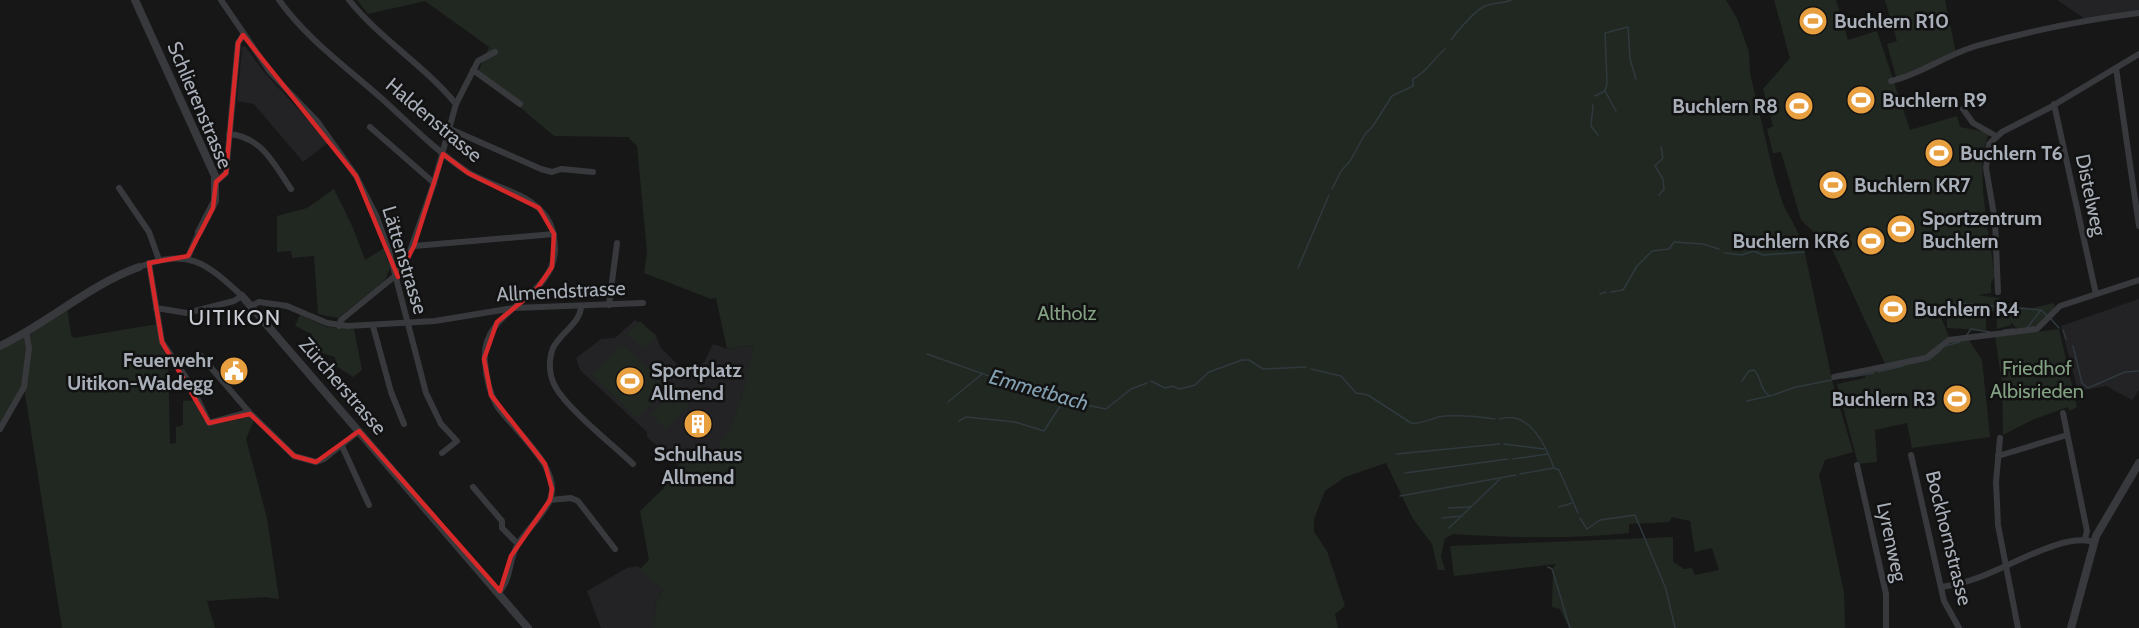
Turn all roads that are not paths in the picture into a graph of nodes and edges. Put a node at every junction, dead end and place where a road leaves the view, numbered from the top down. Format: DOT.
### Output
graph roads {
  1 [pos="135,0"];
  2 [pos="221,0"];
  3 [pos="279,0"];
  4 [pos="349,0"];
  5 [pos="2139,13"];
  6 [pos="243,35"];
  7 [pos="495,52"];
  8 [pos="2139,54"];
  9 [pos="2116,68"];
  10 [pos="473,70"];
  11 [pos="1891,81"];
  12 [pos="456,104"];
  13 [pos="520,104"];
  14 [pos="2054,104"];
  15 [pos="1963,109"];
  16 [pos="370,127"];
  17 [pos="450,129"];
  18 [pos="229,134"];
  19 [pos="1996,136"];
  20 [pos="443,154"];
  21 [pos="593,172"];
  22 [pos="216,182"];
  23 [pos="434,183"];
  24 [pos="119,188"];
  25 [pos="291,189"];
  26 [pos="2139,226"];
  27 [pos="198,232"];
  28 [pos="554,234"];
  29 [pos="617,243"];
  30 [pos="414,246"];
  31 [pos="188,257"];
  32 [pos="159,260"];
  33 [pos="149,263"];
  34 [pos="139,267"];
  35 [pos="395,276"];
  36 [pos="2139,280"];
  37 [pos="1998,292"];
  38 [pos="2096,294"];
  39 [pos="242,296"];
  40 [pos="643,303"];
  41 [pos="252,305"];
  42 [pos="609,305"];
  43 [pos="581,306"];
  44 [pos="156,308"];
  45 [pos="514,308"];
  46 [pos="407,323"];
  47 [pos="339,326"];
  48 [pos="373,326"];
  49 [pos="26,332"];
  50 [pos="0,346"];
  51 [pos="201,356"];
  52 [pos="1834,377"];
  53 [pos="249,412"];
  54 [pos="2063,413"];
  55 [pos="404,424"];
  56 [pos="0,429"];
  57 [pos="359,431"];
  58 [pos="2067,435"];
  59 [pos="2000,438"];
  60 [pos="342,446"];
  61 [pos="442,453"];
  62 [pos="1911,454"];
  63 [pos="1998,456"];
  64 [pos="633,464"];
  65 [pos="2139,464"];
  66 [pos="1857,465"];
  67 [pos="473,487"];
  68 [pos="550,500"];
  69 [pos="369,505"];
  70 [pos="2085,539"];
  71 [pos="2094,543"];
  72 [pos="518,544"];
  73 [pos="615,549"];
  74 [pos="2005,567"];
  75 [pos="1942,587"];
  76 [pos="498,593"];
  77 [pos="528,628"];
  78 [pos="1886,628"];
  79 [pos="1959,628"];
  80 [pos="2018,628"];
  81 [pos="2071,628"];
  1 -- 22 [label="street, Schlierenstrasse"];
  2 -- 6 [label="street, Lättenstrasse"];
  3 -- 20 [label="street, Haldenstrasse"];
  4 -- 12 [label="street"];
  5 -- 11 [label="street"];
  6 -- 18 [label="street"];
  6 -- 35 [label="street, Lättenstrasse"];
  7 -- 10 [label="street"];
  8 -- 9 [label="street"];
  9 -- 14 [label="street"];
  9 -- 26 [label="street"];
  10 -- 12 [label="street"];
  10 -- 13 [label="street"];
  12 -- 17 [label="street"];
  14 -- 19 [label="street"];
  14 -- 38 [label="street, Distelweg"];
  15 -- 19 [label="street"];
  16 -- 23 [label="street"];
  17 -- 20 [label="street"];
  17 -- 21 [label="street"];
  18 -- 22 [label="street"];
  18 -- 25 [label="street"];
  19 -- 37 [label="street"];
  20 -- 23 [label="street"];
  20 -- 28 [label="street, Haldenstrasse"];
  22 -- 27 [label="street, Schlierenstrasse"];
  23 -- 30 [label="street"];
  24 -- 32 [label="street"];
  27 -- 31 [label="street, Schlierenstrasse"];
  28 -- 30 [label="street"];
  28 -- 45 [label="street"];
  29 -- 42 [label="street"];
  30 -- 35 [label="street"];
  31 -- 32 [label="street"];
  31 -- 39 [label="street, Zürcherstrasse"];
  32 -- 33 [label="street"];
  33 -- 34 [label="street"];
  33 -- 44 [label="street"];
  34 -- 49 [label="street"];
  35 -- 46 [label="street, Lättenstrasse"];
  35 -- 47 [label="street"];
  36 -- 38 [label="street"];
  38 -- 52 [label="street"];
  39 -- 41 [label="street, Zürcherstrasse"];
  39 -- 44 [label="street"];
  40 -- 42 [label="street, Allmendstrasse"];
  41 -- 47 [label="street, Allmendstrasse"];
  41 -- 57 [label="street, Zürcherstrasse"];
  42 -- 43 [label="street, Allmendstrasse"];
  43 -- 45 [label="street, Allmendstrasse"];
  43 -- 64 [label="street"];
  44 -- 53 [label="street"];
  45 -- 46 [label="street, Allmendstrasse"];
  45 -- 68 [label="street"];
  46 -- 48 [label="street, Allmendstrasse"];
  46 -- 61 [label="street, Lättenstrasse"];
  47 -- 48 [label="street, Allmendstrasse"];
  48 -- 55 [label="street"];
  49 -- 50 [label="street"];
  49 -- 56 [label="street"];
  51 -- 53 [label="street"];
  53 -- 60 [label="street"];
  54 -- 58 [label="street"];
  57 -- 60 [label="street"];
  57 -- 76 [label="street, Zürcherstrasse"];
  58 -- 63 [label="street"];
  58 -- 70 [label="street"];
  59 -- 63 [label="street"];
  60 -- 69 [label="street"];
  62 -- 75 [label="street, Bockhornstrasse"];
  63 -- 74 [label="street"];
  65 -- 71 [label="street"];
  66 -- 78 [label="street, Lyrenweg"];
  67 -- 72 [label="street"];
  68 -- 72 [label="street"];
  68 -- 73 [label="street"];
  70 -- 71 [label="street"];
  70 -- 74 [label="street"];
  71 -- 81 [label="street"];
  72 -- 76 [label="street"];
  74 -- 75 [label="street"];
  74 -- 80 [label="street"];
  75 -- 79 [label="street, Bockhornstrasse"];
  76 -- 77 [label="street, Zürcherstrasse"];
}
